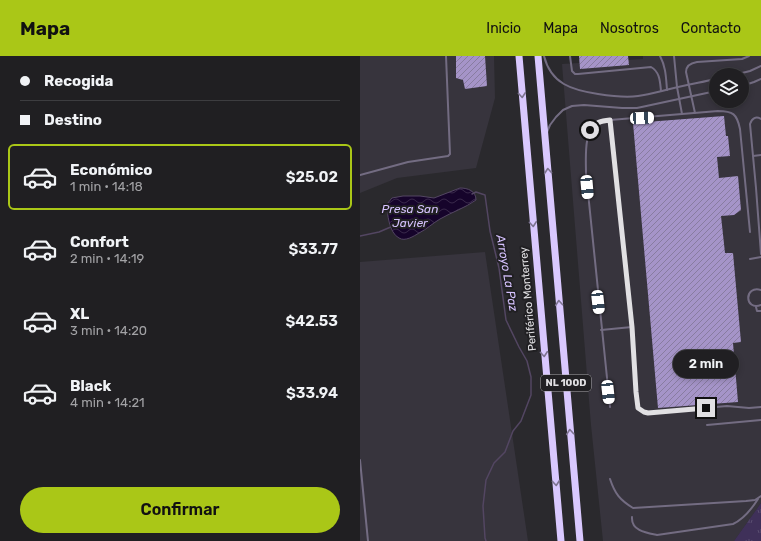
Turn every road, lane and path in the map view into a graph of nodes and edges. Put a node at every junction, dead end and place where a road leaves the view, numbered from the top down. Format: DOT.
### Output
graph roads {
  1 [pos="446,56"];
  2 [pos="519,56"];
  3 [pos="538,56"];
  4 [pos="544,56"];
  5 [pos="570,56"];
  6 [pos="660,56"];
  7 [pos="674,56"];
  8 [pos="748,56"];
  9 [pos="761,66"];
  10 [pos="749,71"];
  11 [pos="761,78"];
  12 [pos="709,80"];
  13 [pos="666,84"];
  14 [pos="749,84"];
  15 [pos="660,85"];
  16 [pos="688,85"];
  17 [pos="678,87"];
  18 [pos="667,90"];
  19 [pos="661,91"];
  20 [pos="709,92"];
  21 [pos="691,96"];
  22 [pos="680,99"];
  23 [pos="695,112"];
  24 [pos="682,114"];
  25 [pos="761,119"];
  26 [pos="610,120"];
  27 [pos="545,145"];
  28 [pos="761,155"];
  29 [pos="754,156"];
  30 [pos="360,175"];
  31 [pos="757,199"];
  32 [pos="761,199"];
  33 [pos="750,232"];
  34 [pos="761,246"];
  35 [pos="761,254"];
  36 [pos="761,257"];
  37 [pos="750,259"];
  38 [pos="761,290"];
  39 [pos="761,305"];
  40 [pos="756,306"];
  41 [pos="761,311"];
  42 [pos="632,327"];
  43 [pos="602,330"];
  44 [pos="610,407"];
  45 [pos="761,407"];
  46 [pos="761,420"];
  47 [pos="707,425"];
  48 [pos="360,460"];
  49 [pos="610,480"];
  50 [pos="761,496"];
  51 [pos="758,498"];
  52 [pos="632,517"];
  53 [pos="368,541"];
  54 [pos="561,541"];
  55 [pos="580,541"];
  1 -- 30 [label="lane"];
  2 -- 54 [label="highway, Periférico Monterrey / NL 100D, one-way"];
  3 -- 27 [label="highway, NL 100D"];
  4 -- 19 [label="lane"];
  5 -- 15 [label="lane"];
  6 -- 13 [label="lane"];
  7 -- 17 [label="lane"];
  8 -- 16 [label="lane"];
  9 -- 10 [label="lane"];
  11 -- 14 [label="lane"];
  12 -- 16 [label="lane"];
  13 -- 15 [label="lane"];
  13 -- 18 [label="lane"];
  15 -- 19 [label="lane"];
  16 -- 17 [label="lane"];
  16 -- 21 [label="lane"];
  17 -- 18 [label="lane"];
  17 -- 22 [label="lane"];
  18 -- 19 [label="lane"];
  20 -- 21 [label="lane"];
  21 -- 22 [label="lane"];
  21 -- 23 [label="lane"];
  22 -- 24 [label="lane"];
  22 -- 27 [label="lane"];
  23 -- 24 [label="lane"];
  23 -- 33 [label="lane"];
  24 -- 26 [label="lane"];
  25 -- 29 [label="lane"];
  26 -- 42 [label="lane"];
  26 -- 43 [label="lane"];
  55 -- 27 [label="highway, NL 100D, one-way"];
  28 -- 29 [label="lane"];
  29 -- 31 [label="lane"];
  31 -- 32 [label="lane"];
  31 -- 34 [label="lane"];
  34 -- 35 [label="lane"];
  36 -- 37 [label="lane"];
  38 -- 40 [label="lane"];
  39 -- 40 [label="lane"];
  40 -- 41 [label="lane"];
  42 -- 43 [label="lane"];
  42 -- 45 [label="lane"];
  43 -- 44 [label="lane"];
  46 -- 47 [label="lane"];
  48 -- 53 [label="lane"];
  49 -- 51 [label="lane"];
  50 -- 51 [label="lane"];
  51 -- 52 [label="lane"];
}
